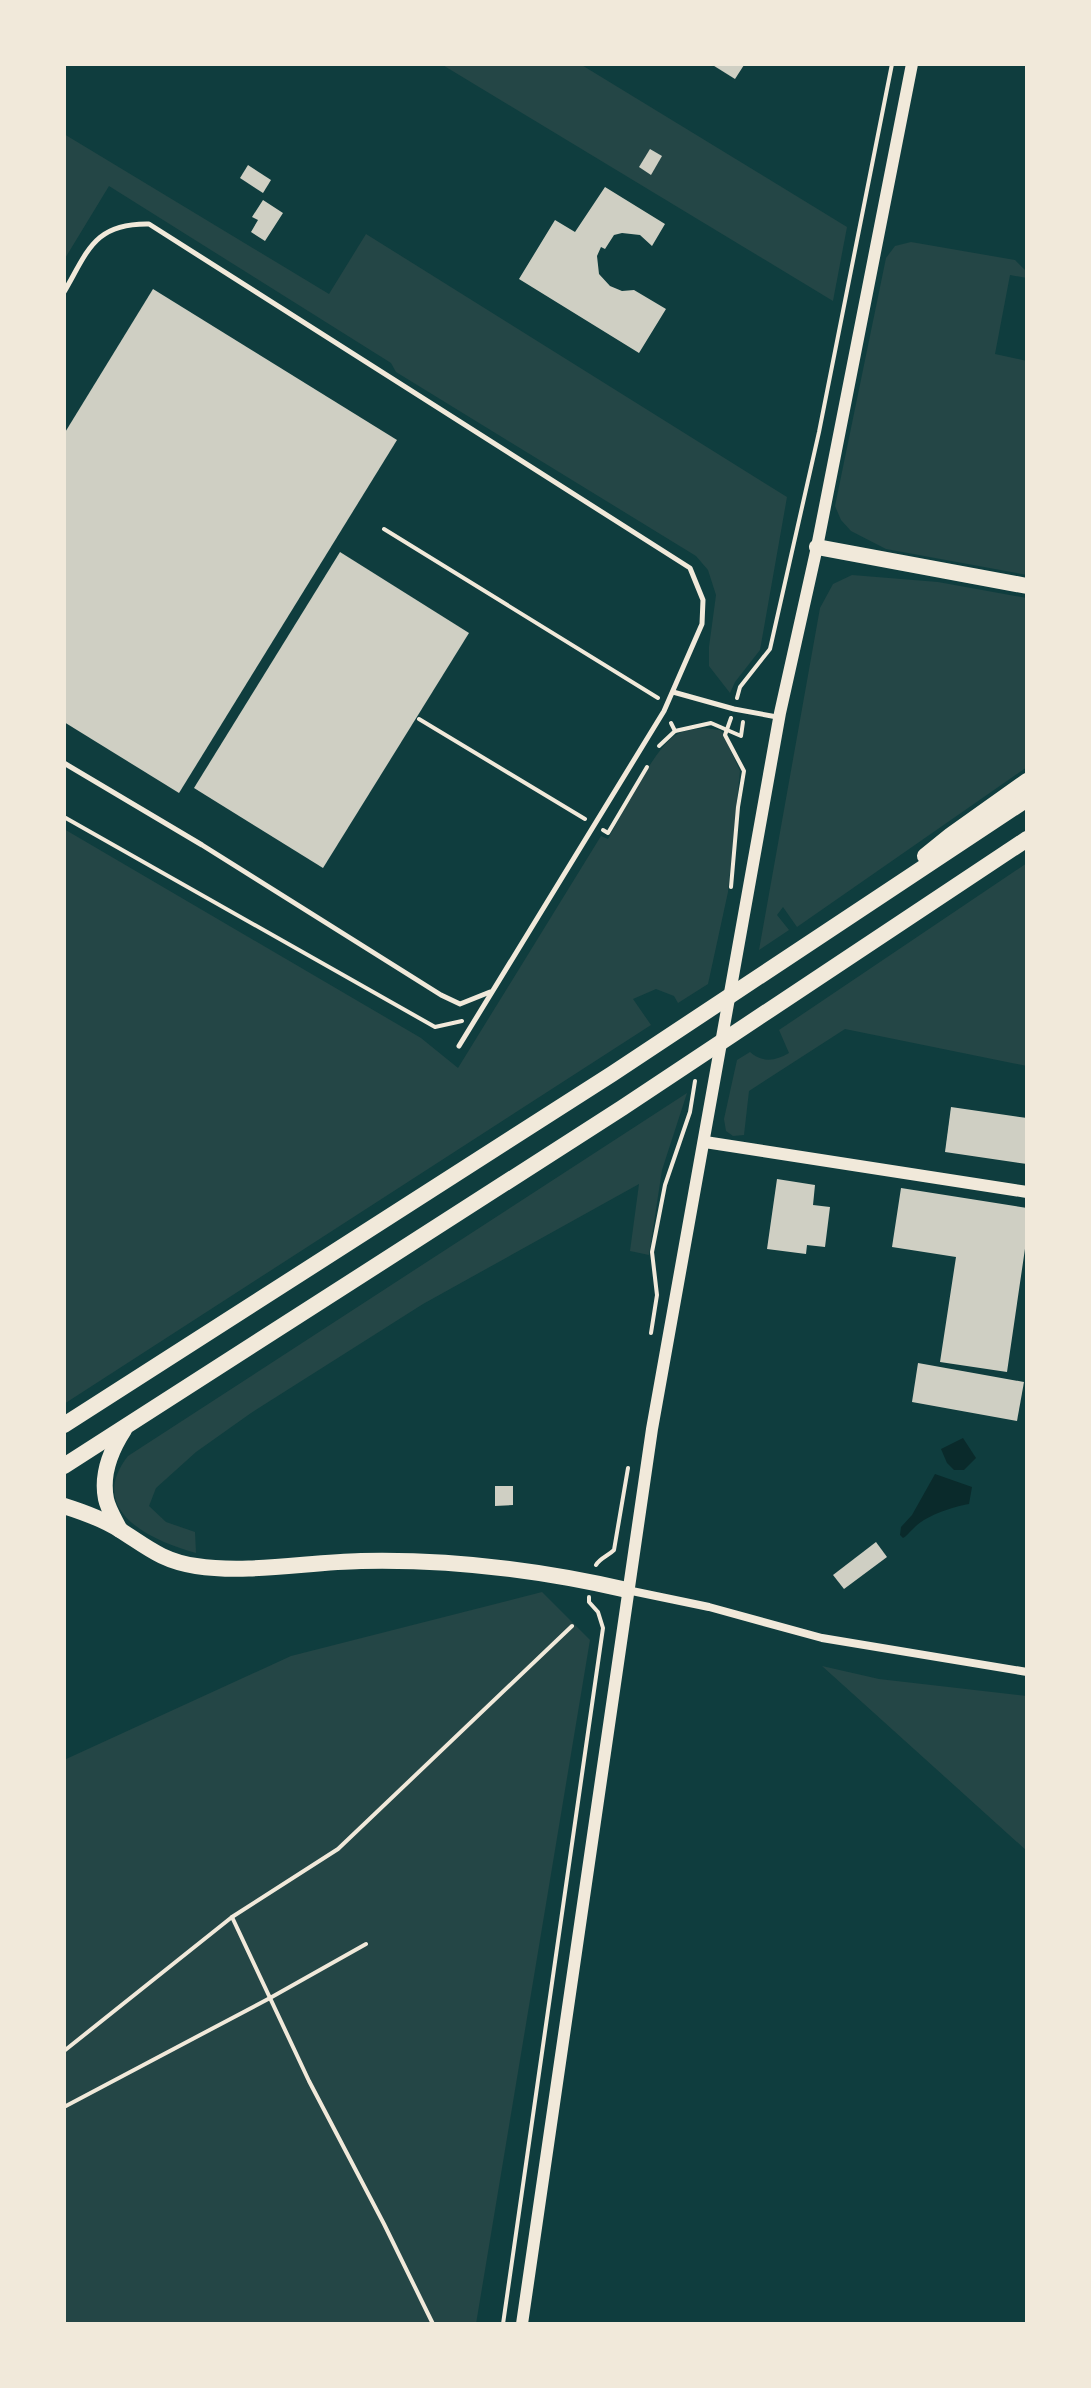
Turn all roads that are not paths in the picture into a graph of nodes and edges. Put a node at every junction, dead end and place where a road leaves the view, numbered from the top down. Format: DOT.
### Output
graph roads {
  1 [pos="912,64"];
  2 [pos="64,292"];
  3 [pos="817,547"];
  4 [pos="1027,586"];
  5 [pos="673,692"];
  6 [pos="779,718"];
  7 [pos="64,763"];
  8 [pos="1027,781"];
  9 [pos="1027,799"];
  10 [pos="1027,839"];
  11 [pos="857,911"];
  12 [pos="491,991"];
  13 [pos="459,1046"];
  14 [pos="705,1142"];
  15 [pos="1027,1192"];
  16 [pos="64,1425"];
  17 [pos="128,1425"];
  18 [pos="64,1466"];
  19 [pos="64,1506"];
  20 [pos="120,1530"];
  21 [pos="627,1590"];
  22 [pos="1027,1672"];
  23 [pos="522,2324"];
  1 -- 3 [label="street"];
  2 -- 5 [label="lane"];
  3 -- 4 [label="main road"];
  3 -- 6 [label="street"];
  5 -- 6 [label="lane"];
  5 -- 12 [label="lane"];
  6 -- 14 [label="street"];
  7 -- 12 [label="lane"];
  8 -- 11 [label="main road"];
  9 -- 11 [label="main road"];
  10 -- 17 [label="main road"];
  11 -- 16 [label="main road"];
  12 -- 13 [label="lane"];
  14 -- 15 [label="street"];
  14 -- 21 [label="street"];
  17 -- 18 [label="main road"];
  17 -- 20 [label="main road"];
  19 -- 20 [label="main road"];
  20 -- 21 [label="main road"];
  21 -- 22 [label="street"];
  21 -- 23 [label="street"];
}
